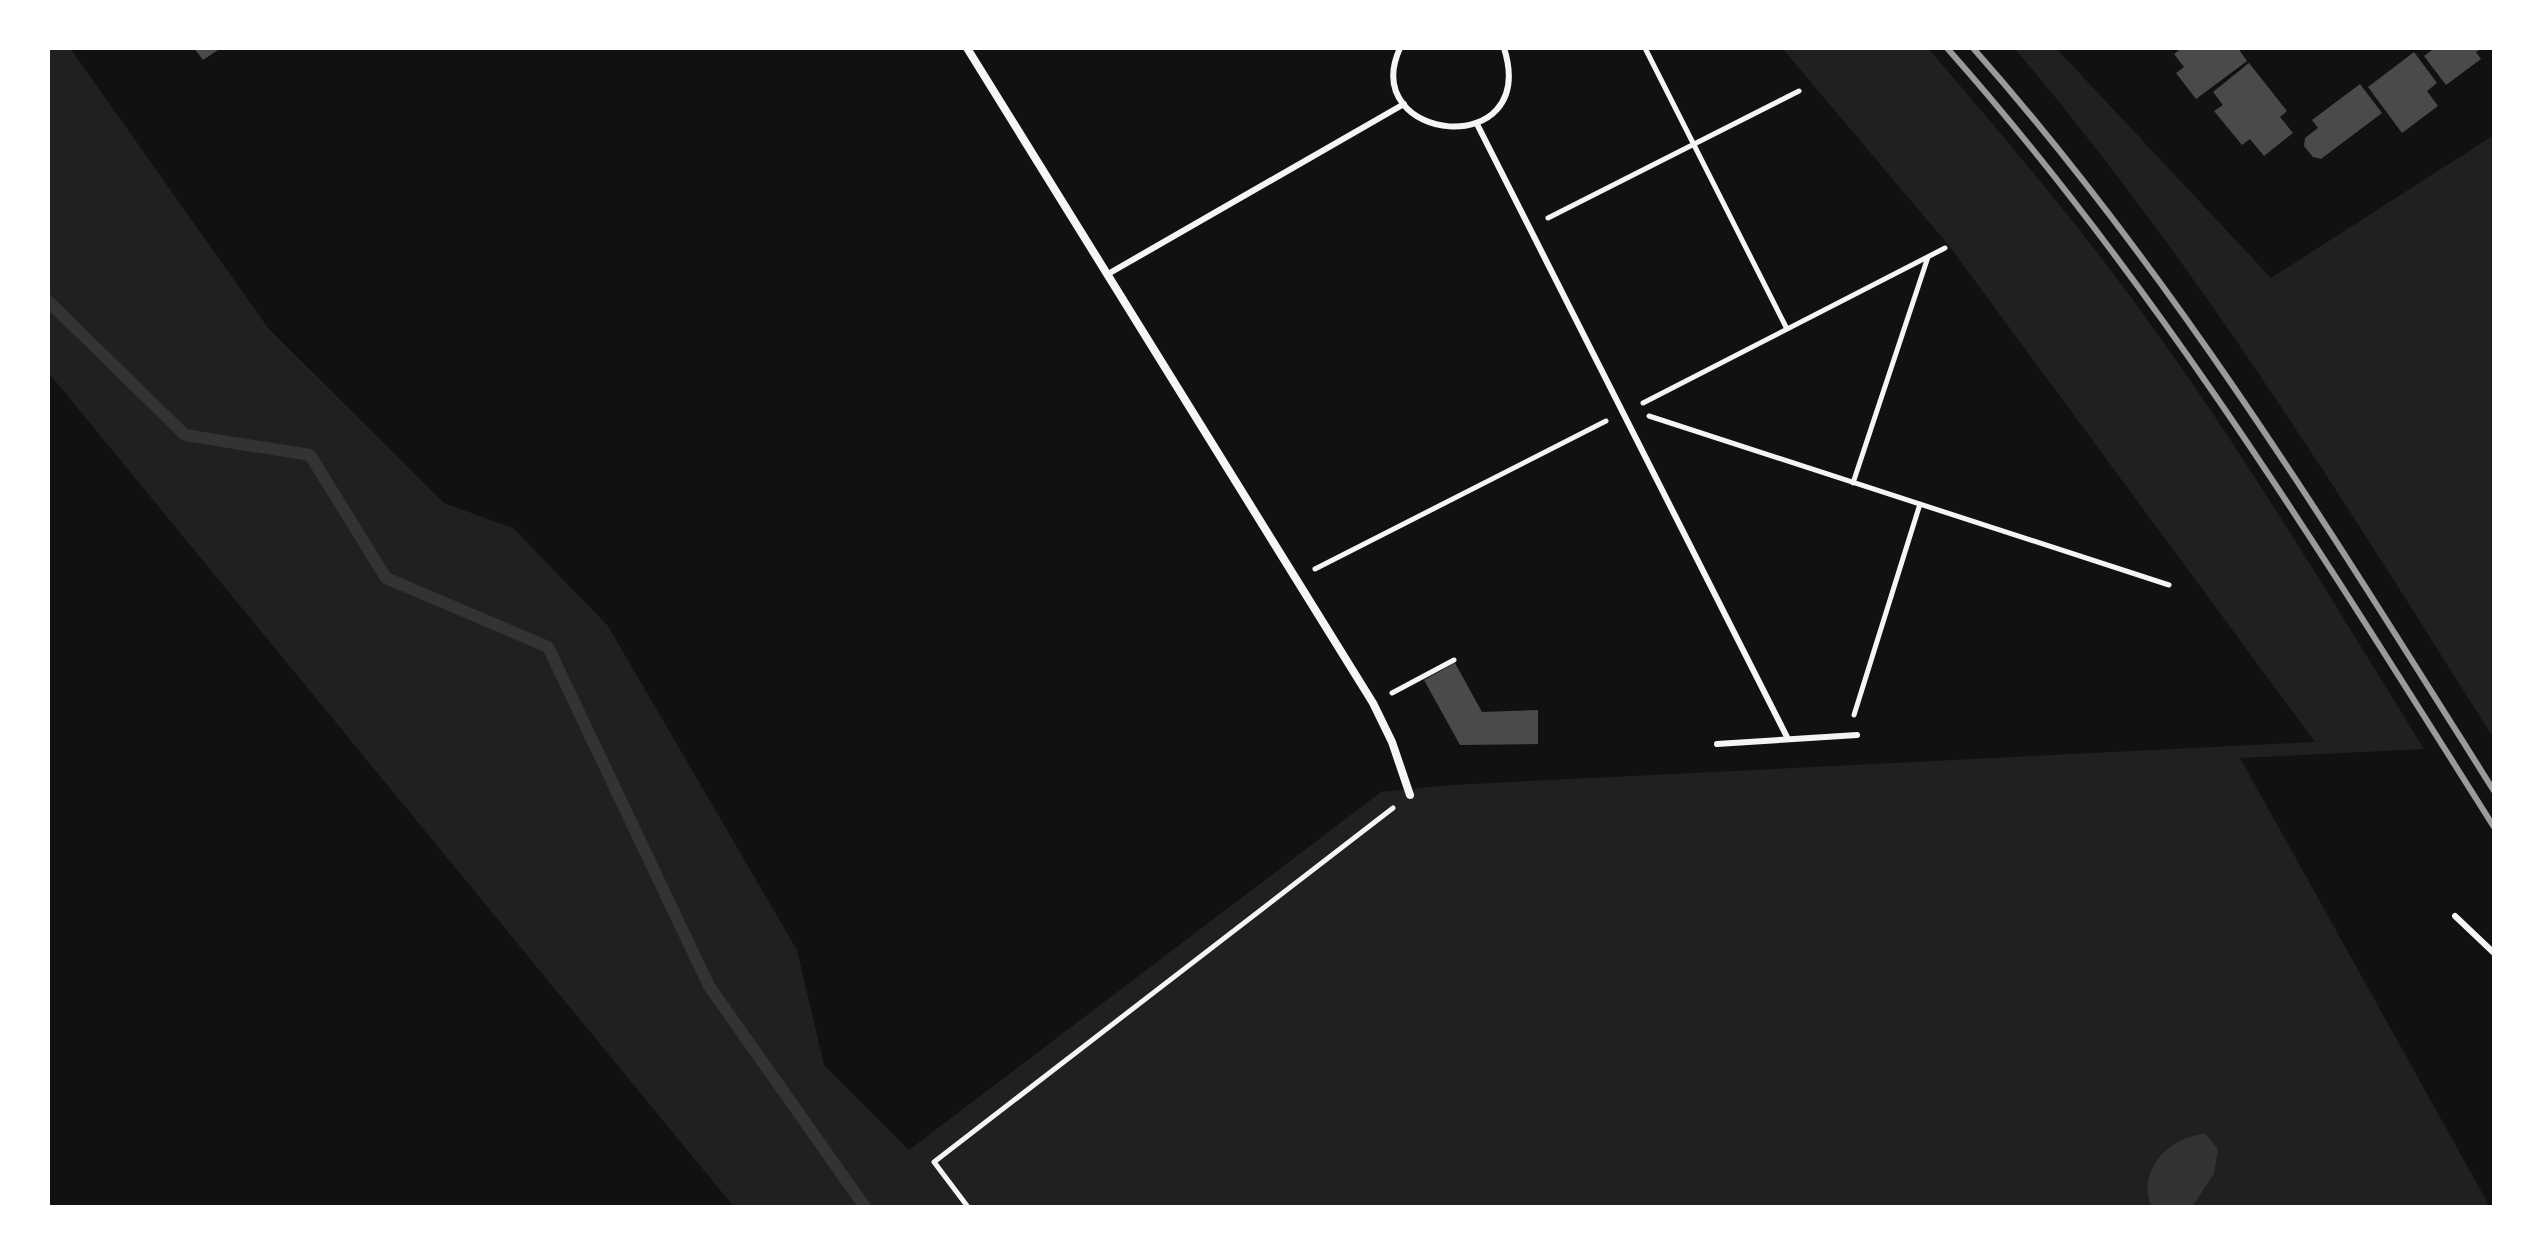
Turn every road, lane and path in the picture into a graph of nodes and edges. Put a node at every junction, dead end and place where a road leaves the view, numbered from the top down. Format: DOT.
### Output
graph roads {
  1 [pos="967,48"];
  2 [pos="1400,48"];
  3 [pos="1504,48"];
  4 [pos="1645,48"];
  5 [pos="1799,91"];
  6 [pos="1404,104"];
  7 [pos="1477,124"];
  8 [pos="1694,144"];
  9 [pos="1529,228"];
  10 [pos="1928,257"];
  11 [pos="1108,274"];
  12 [pos="1787,329"];
  13 [pos="1644,415"];
  14 [pos="1853,483"];
  15 [pos="1920,504"];
  16 [pos="2169,585"];
  17 [pos="1454,660"];
  18 [pos="1373,703"];
  19 [pos="1848,735"];
  20 [pos="1857,735"];
  21 [pos="1788,739"];
  22 [pos="1717,744"];
  23 [pos="1410,795"];
  24 [pos="2455,916"];
  25 [pos="2494,953"];
  26 [pos="968,1207"];
  1 -- 11 [label="street"];
  2 -- 6 [label="lane"];
  3 -- 7 [label="lane"];
  4 -- 8 [label="path"];
  5 -- 8 [label="path"];
  6 -- 7 [label="lane"];
  6 -- 11 [label="lane"];
  7 -- 9 [label="lane"];
  8 -- 9 [label="path"];
  8 -- 12 [label="path"];
  9 -- 21 [label="lane"];
  10 -- 14 [label="path"];
  11 -- 18 [label="street"];
  13 -- 14 [label="path"];
  14 -- 15 [label="path"];
  15 -- 16 [label="path"];
  15 -- 19 [label="path"];
  17 -- 18 [label="path"];
  18 -- 23 [label="street"];
  19 -- 20 [label="lane"];
  19 -- 21 [label="lane"];
  21 -- 22 [label="lane"];
  23 -- 26 [label="path"];
  24 -- 25 [label="lane"];
}
